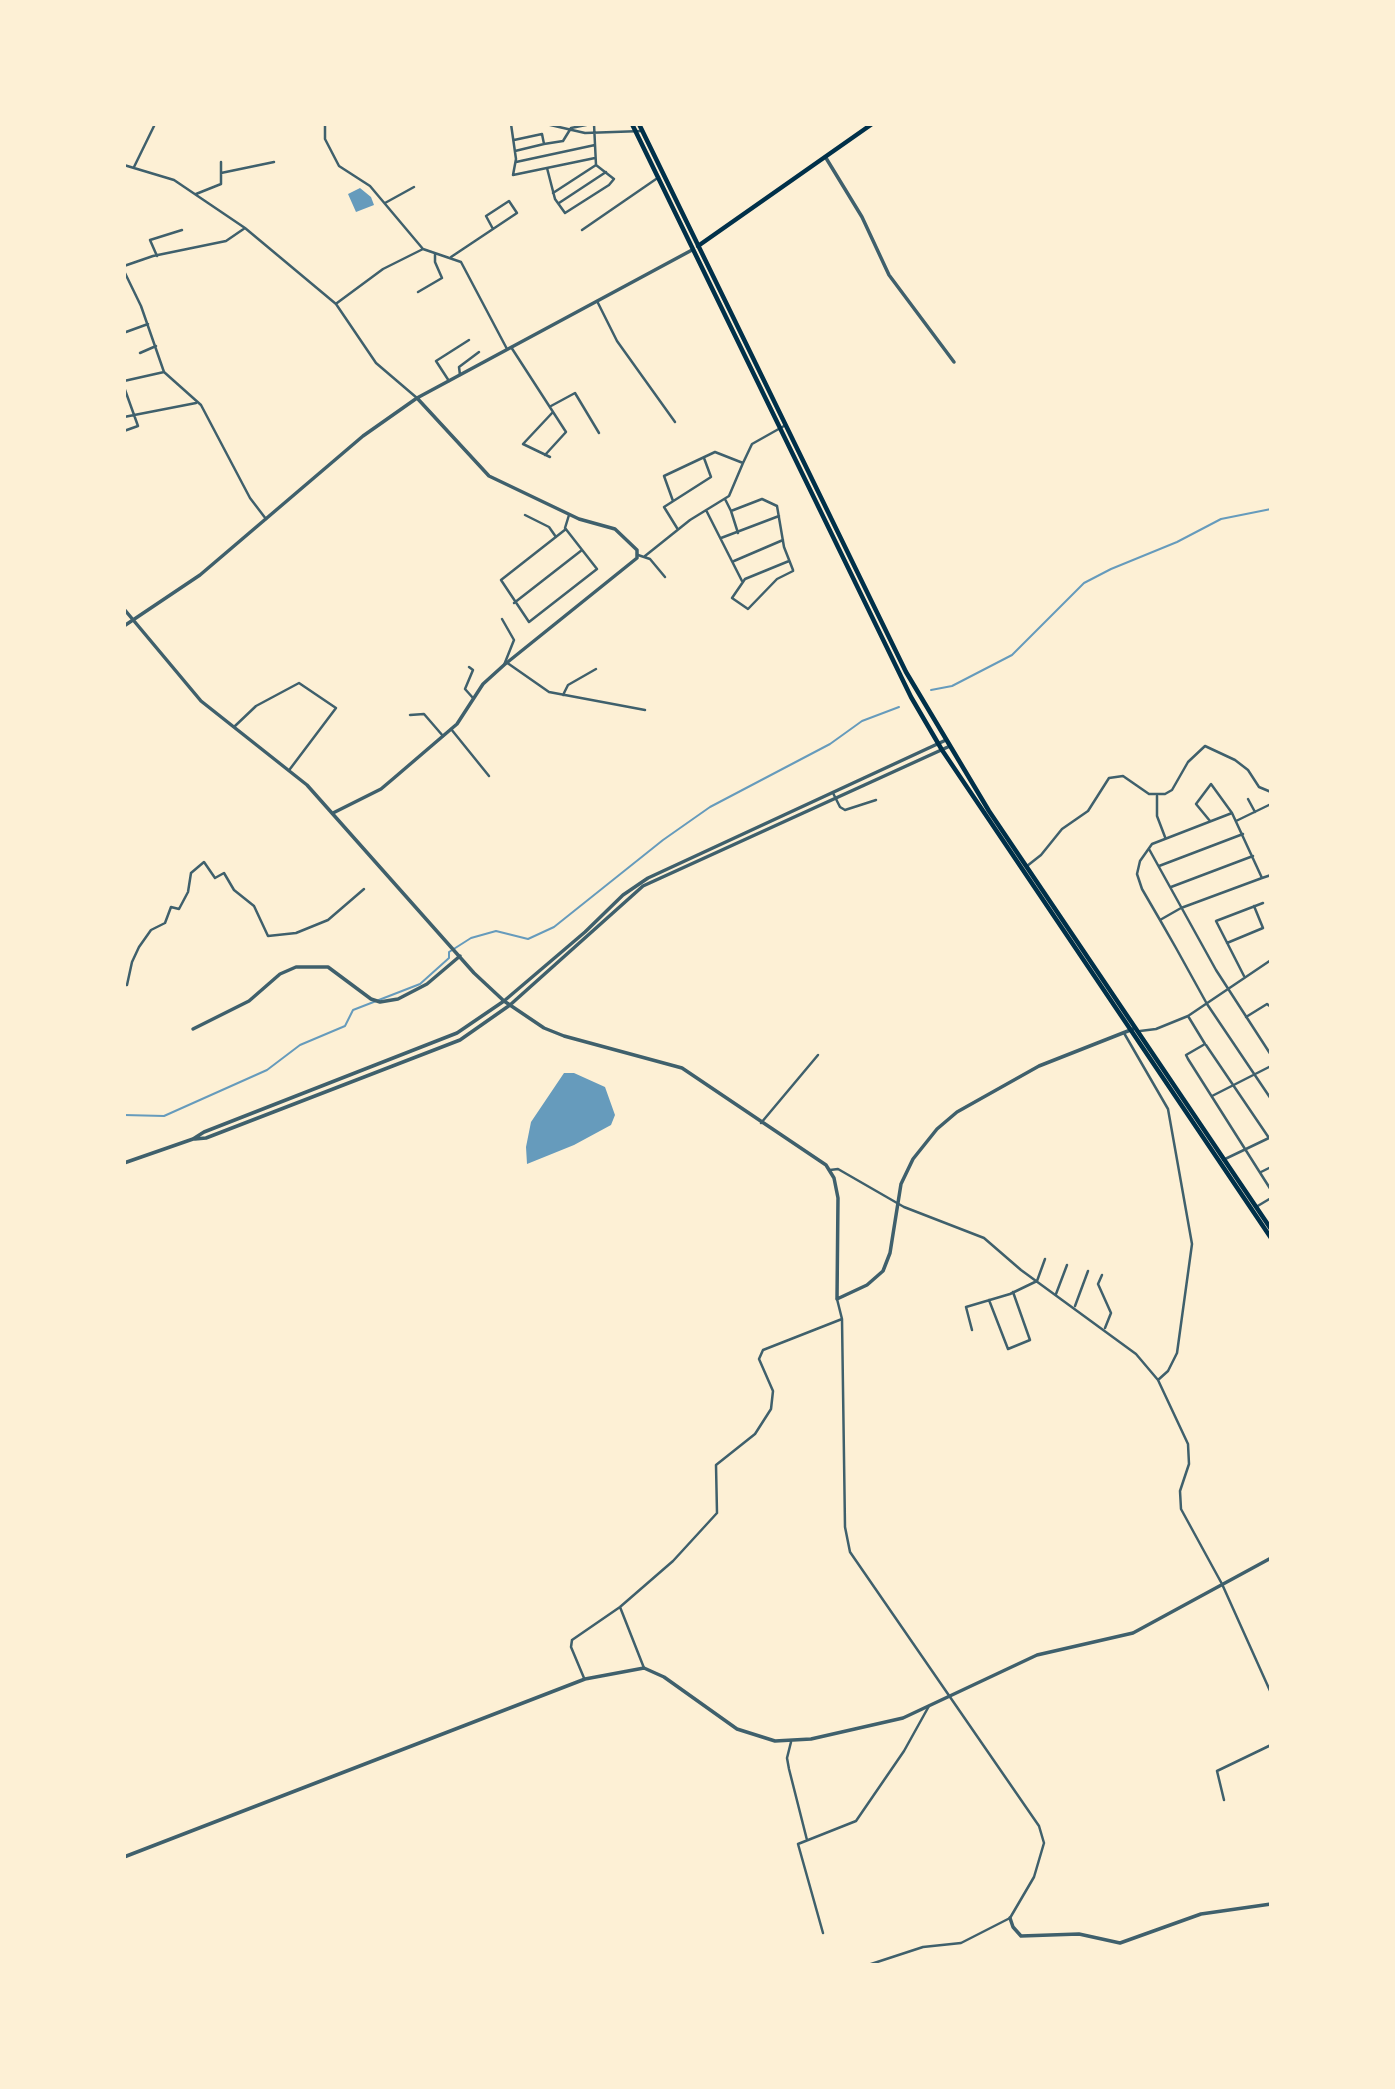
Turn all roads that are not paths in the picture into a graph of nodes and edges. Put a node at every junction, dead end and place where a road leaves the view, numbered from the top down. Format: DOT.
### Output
graph roads {
  1 [pos="155,124"];
  2 [pos="325,124"];
  3 [pos="511,124"];
  4 [pos="546,124"];
  5 [pos="592,124"];
  6 [pos="632,124"];
  7 [pos="639,124"];
  8 [pos="872,124"];
  9 [pos="570,131"];
  10 [pos="639,132"];
  11 [pos="594,133"];
  12 [pos="513,140"];
  13 [pos="544,145"];
  14 [pos="595,145"];
  15 [pos="515,151"];
  16 [pos="595,158"];
  17 [pos="826,158"];
  18 [pos="221,162"];
  19 [pos="274,162"];
  20 [pos="514,163"];
  21 [pos="124,165"];
  22 [pos="596,165"];
  23 [pos="134,167"];
  24 [pos="547,168"];
  25 [pos="606,172"];
  26 [pos="221,173"];
  27 [pos="660,177"];
  28 [pos="414,187"];
  29 [pos="553,193"];
  30 [pos="196,194"];
  31 [pos="385,203"];
  32 [pos="558,204"];
  33 [pos="245,228"];
  34 [pos="493,229"];
  35 [pos="182,230"];
  36 [pos="582,230"];
  37 [pos="694,248"];
  38 [pos="422,249"];
  39 [pos="435,254"];
  40 [pos="157,256"];
  41 [pos="451,257"];
  42 [pos="124,269"];
  43 [pos="418,292"];
  44 [pos="597,301"];
  45 [pos="336,304"];
  46 [pos="148,324"];
  47 [pos="126,332"];
  48 [pos="469,340"];
  49 [pos="156,346"];
  50 [pos="509,348"];
  51 [pos="479,352"];
  52 [pos="140,353"];
  53 [pos="954,362"];
  54 [pos="164,372"];
  55 [pos="460,375"];
  56 [pos="125,380"];
  57 [pos="449,381"];
  58 [pos="124,387"];
  59 [pos="417,398"];
  60 [pos="197,402"];
  61 [pos="551,406"];
  62 [pos="554,411"];
  63 [pos="136,414"];
  64 [pos="124,417"];
  65 [pos="676,422"];
  66 [pos="781,427"];
  67 [pos="124,431"];
  68 [pos="599,433"];
  69 [pos="545,455"];
  70 [pos="550,457"];
  71 [pos="704,458"];
  72 [pos="743,463"];
  73 [pos="725,499"];
  74 [pos="673,501"];
  75 [pos="706,510"];
  76 [pos="731,511"];
  77 [pos="569,514"];
  78 [pos="525,515"];
  79 [pos="779,516"];
  80 [pos="267,519"];
  81 [pos="566,529"];
  82 [pos="678,529"];
  83 [pos="738,533"];
  84 [pos="556,537"];
  85 [pos="721,538"];
  86 [pos="783,540"];
  87 [pos="582,550"];
  88 [pos="638,555"];
  89 [pos="645,556"];
  90 [pos="733,561"];
  91 [pos="789,561"];
  92 [pos="665,577"];
  93 [pos="743,582"];
  94 [pos="514,603"];
  95 [pos="124,609"];
  96 [pos="502,619"];
  97 [pos="133,620"];
  98 [pos="124,626"];
  99 [pos="505,664"];
  100 [pos="469,667"];
  101 [pos="596,669"];
  102 [pos="563,695"];
  103 [pos="473,698"];
  104 [pos="645,710"];
  105 [pos="410,715"];
  106 [pos="235,726"];
  107 [pos="451,729"];
  108 [pos="443,736"];
  109 [pos="946,740"];
  110 [pos="950,746"];
  111 [pos="940,747"];
  112 [pos="290,769"];
  113 [pos="489,776"];
  114 [pos="1271,792"];
  115 [pos="834,796"];
  116 [pos="1157,796"];
  117 [pos="1248,799"];
  118 [pos="876,800"];
  119 [pos="1271,804"];
  120 [pos="1255,812"];
  121 [pos="333,813"];
  122 [pos="1232,813"];
  123 [pos="1210,821"];
  124 [pos="1236,821"];
  125 [pos="1243,834"];
  126 [pos="1165,838"];
  127 [pos="1149,849"];
  128 [pos="1253,856"];
  129 [pos="1026,866"];
  130 [pos="1159,866"];
  131 [pos="1271,875"];
  132 [pos="1262,878"];
  133 [pos="1170,887"];
  134 [pos="364,889"];
  135 [pos="1263,903"];
  136 [pos="1254,906"];
  137 [pos="1181,908"];
  138 [pos="1160,920"];
  139 [pos="1227,943"];
  140 [pos="458,954"];
  141 [pos="1271,960"];
  142 [pos="1244,976"];
  143 [pos="124,985"];
  144 [pos="1229,990"];
  145 [pos="504,1001"];
  146 [pos="1207,1004"];
  147 [pos="510,1005"];
  148 [pos="1271,1007"];
  149 [pos="1188,1016"];
  150 [pos="1246,1017"];
  151 [pos="193,1030"];
  152 [pos="1136,1030"];
  153 [pos="1124,1032"];
  154 [pos="1205,1044"];
  155 [pos="818,1055"];
  156 [pos="1271,1055"];
  157 [pos="1271,1066"];
  158 [pos="1255,1075"];
  159 [pos="1233,1086"];
  160 [pos="1212,1096"];
  161 [pos="1271,1099"];
  162 [pos="761,1122"];
  163 [pos="1270,1138"];
  164 [pos="193,1139"];
  165 [pos="1247,1149"];
  166 [pos="1222,1161"];
  167 [pos="124,1163"];
  168 [pos="1271,1167"];
  169 [pos="830,1170"];
  170 [pos="1260,1172"];
  171 [pos="1271,1190"];
  172 [pos="1271,1198"];
  173 [pos="897,1200"];
  174 [pos="1254,1208"];
  175 [pos="1271,1229"];
  176 [pos="1271,1238"];
  177 [pos="1045,1259"];
  178 [pos="1067,1265"];
  179 [pos="1088,1271"];
  180 [pos="1102,1275"];
  181 [pos="1037,1281"];
  182 [pos="1013,1292"];
  183 [pos="1056,1294"];
  184 [pos="837,1299"];
  185 [pos="989,1300"];
  186 [pos="1075,1306"];
  187 [pos="842,1319"];
  188 [pos="1105,1328"];
  189 [pos="972,1331"];
  190 [pos="1158,1380"];
  191 [pos="1271,1558"];
  192 [pos="1222,1584"];
  193 [pos="620,1607"];
  194 [pos="644,1668"];
  195 [pos="585,1679"];
  196 [pos="1271,1693"];
  197 [pos="948,1696"];
  198 [pos="929,1706"];
  199 [pos="791,1742"];
  200 [pos="1271,1745"];
  201 [pos="1224,1800"];
  202 [pos="807,1840"];
  203 [pos="124,1857"];
  204 [pos="1271,1904"];
  205 [pos="1010,1918"];
  206 [pos="823,1933"];
  207 [pos="868,1965"];
  1 -- 23 [label="street"];
  2 -- 31 [label="street"];
  3 -- 12 [label="street"];
  4 -- 9 [label="street"];
  5 -- 9 [label="street"];
  5 -- 11 [label="street"];
  6 -- 10 [label="main road"];
  7 -- 10 [label="main road"];
  8 -- 17 [label="main road"];
  9 -- 11 [label="street"];
  9 -- 13 [label="street"];
  10 -- 11 [label="street"];
  10 -- 27 [label="main road"];
  11 -- 14 [label="street"];
  12 -- 13 [label="street"];
  12 -- 15 [label="street"];
  13 -- 15 [label="street"];
  14 -- 16 [label="street"];
  14 -- 20 [label="street"];
  15 -- 20 [label="street"];
  16 -- 22 [label="street"];
  16 -- 24 [label="street"];
  17 -- 37 [label="main road"];
  17 -- 53 [label="street"];
  18 -- 26 [label="street"];
  19 -- 26 [label="street"];
  20 -- 24 [label="street"];
  21 -- 23 [label="street"];
  22 -- 25 [label="street"];
  22 -- 29 [label="street"];
  23 -- 30 [label="street"];
  24 -- 29 [label="street"];
  25 -- 32 [label="street"];
  25 -- 32 [label="street"];
  26 -- 30 [label="street"];
  27 -- 36 [label="street"];
  27 -- 37 [label="main road"];
  28 -- 31 [label="street"];
  29 -- 32 [label="street"];
  30 -- 33 [label="street"];
  31 -- 38 [label="street"];
  33 -- 40 [label="street"];
  33 -- 45 [label="street"];
  34 -- 34 [label="street"];
  34 -- 41 [label="street"];
  35 -- 40 [label="street"];
  37 -- 44 [label="street"];
  37 -- 66 [label="main road"];
  38 -- 39 [label="street"];
  38 -- 45 [label="street"];
  39 -- 41 [label="street"];
  39 -- 43 [label="street"];
  40 -- 42 [label="street"];
  41 -- 50 [label="street"];
  42 -- 46 [label="street"];
  44 -- 50 [label="street"];
  44 -- 65 [label="street"];
  45 -- 59 [label="street"];
  46 -- 47 [label="street"];
  46 -- 49 [label="street"];
  48 -- 57 [label="street"];
  49 -- 52 [label="street"];
  49 -- 54 [label="street"];
  50 -- 55 [label="street"];
  50 -- 61 [label="street"];
  51 -- 55 [label="street"];
  54 -- 56 [label="street"];
  54 -- 60 [label="street"];
  55 -- 57 [label="street"];
  57 -- 59 [label="street"];
  58 -- 63 [label="street"];
  59 -- 77 [label="street"];
  59 -- 80 [label="street"];
  60 -- 63 [label="street"];
  60 -- 80 [label="street"];
  61 -- 62 [label="street"];
  61 -- 68 [label="street"];
  62 -- 69 [label="street"];
  62 -- 69 [label="street"];
  63 -- 64 [label="street"];
  63 -- 67 [label="street"];
  66 -- 72 [label="street"];
  66 -- 109 [label="main road"];
  66 -- 111 [label="main road"];
  69 -- 70 [label="street"];
  71 -- 72 [label="street"];
  71 -- 74 [label="street"];
  71 -- 74 [label="street"];
  72 -- 73 [label="street"];
  73 -- 75 [label="street"];
  73 -- 76 [label="street"];
  74 -- 82 [label="street"];
  75 -- 82 [label="street"];
  75 -- 85 [label="street"];
  76 -- 79 [label="street"];
  76 -- 83 [label="street"];
  77 -- 81 [label="street"];
  77 -- 88 [label="street"];
  78 -- 84 [label="street"];
  79 -- 83 [label="street"];
  79 -- 86 [label="street"];
  80 -- 97 [label="street"];
  81 -- 84 [label="street"];
  81 -- 87 [label="street"];
  82 -- 89 [label="street"];
  83 -- 85 [label="street"];
  84 -- 94 [label="street"];
  85 -- 90 [label="street"];
  86 -- 90 [label="street"];
  86 -- 91 [label="street"];
  87 -- 94 [label="street"];
  87 -- 94 [label="street"];
  88 -- 89 [label="street"];
  88 -- 99 [label="street"];
  89 -- 92 [label="street"];
  90 -- 93 [label="street"];
  91 -- 93 [label="street"];
  91 -- 93 [label="street"];
  95 -- 97 [label="street"];
  96 -- 99 [label="street"];
  97 -- 98 [label="street"];
  97 -- 106 [label="street"];
  99 -- 102 [label="street"];
  99 -- 103 [label="street"];
  100 -- 103 [label="street"];
  101 -- 102 [label="street"];
  102 -- 104 [label="street"];
  103 -- 107 [label="street"];
  105 -- 108 [label="street"];
  106 -- 112 [label="street"];
  106 -- 112 [label="street"];
  107 -- 108 [label="street"];
  107 -- 113 [label="street"];
  108 -- 121 [label="street"];
  109 -- 110 [label="main road"];
  109 -- 111 [label="street"];
  110 -- 111 [label="street"];
  110 -- 129 [label="main road"];
  111 -- 115 [label="street"];
  111 -- 152 [label="main road"];
  112 -- 121 [label="street"];
  114 -- 116 [label="street"];
  115 -- 118 [label="street"];
  115 -- 145 [label="street"];
  115 -- 147 [label="street"];
  116 -- 126 [label="street"];
  116 -- 129 [label="street"];
  117 -- 120 [label="street"];
  119 -- 120 [label="street"];
  120 -- 124 [label="street"];
  121 -- 140 [label="street"];
  122 -- 123 [label="street"];
  122 -- 123 [label="street"];
  122 -- 124 [label="street"];
  123 -- 126 [label="street"];
  124 -- 125 [label="street"];
  125 -- 128 [label="street"];
  125 -- 130 [label="street"];
  126 -- 127 [label="street"];
  127 -- 130 [label="street"];
  127 -- 138 [label="street"];
  128 -- 132 [label="street"];
  128 -- 133 [label="street"];
  129 -- 152 [label="main road"];
  130 -- 133 [label="street"];
  131 -- 132 [label="street"];
  132 -- 137 [label="street"];
  133 -- 137 [label="street"];
  134 -- 143 [label="street"];
  135 -- 136 [label="street"];
  136 -- 139 [label="street"];
  136 -- 139 [label="street"];
  137 -- 138 [label="street"];
  137 -- 144 [label="street"];
  138 -- 146 [label="street"];
  139 -- 142 [label="street"];
  140 -- 145 [label="street"];
  140 -- 151 [label="street"];
  141 -- 142 [label="street"];
  142 -- 144 [label="street"];
  144 -- 146 [label="street"];
  144 -- 150 [label="street"];
  145 -- 147 [label="street"];
  145 -- 164 [label="street"];
  146 -- 149 [label="street"];
  146 -- 158 [label="street"];
  147 -- 162 [label="street"];
  147 -- 164 [label="street"];
  148 -- 150 [label="street"];
  149 -- 152 [label="street"];
  149 -- 154 [label="street"];
  150 -- 156 [label="street"];
  152 -- 153 [label="street"];
  152 -- 166 [label="main road"];
  153 -- 173 [label="street"];
  153 -- 190 [label="street"];
  154 -- 159 [label="street"];
  154 -- 160 [label="street"];
  155 -- 162 [label="street"];
  157 -- 158 [label="street"];
  158 -- 159 [label="street"];
  158 -- 161 [label="street"];
  159 -- 160 [label="street"];
  159 -- 163 [label="street"];
  160 -- 165 [label="street"];
  162 -- 169 [label="street"];
  163 -- 165 [label="street"];
  164 -- 167 [label="street"];
  165 -- 166 [label="street"];
  165 -- 170 [label="street"];
  166 -- 174 [label="main road"];
  168 -- 170 [label="street"];
  169 -- 173 [label="street"];
  169 -- 184 [label="street"];
  170 -- 171 [label="street"];
  172 -- 174 [label="street"];
  173 -- 181 [label="street"];
  173 -- 184 [label="street"];
  174 -- 175 [label="main road"];
  174 -- 176 [label="main road"];
  177 -- 181 [label="street"];
  178 -- 183 [label="street"];
  179 -- 186 [label="street"];
  180 -- 188 [label="street"];
  181 -- 182 [label="street"];
  181 -- 183 [label="street"];
  182 -- 185 [label="street"];
  182 -- 185 [label="street"];
  183 -- 186 [label="street"];
  184 -- 187 [label="street"];
  185 -- 189 [label="street"];
  186 -- 188 [label="street"];
  187 -- 193 [label="street"];
  187 -- 197 [label="street"];
  188 -- 190 [label="street"];
  190 -- 192 [label="street"];
  191 -- 192 [label="street"];
  192 -- 196 [label="street"];
  192 -- 197 [label="street"];
  193 -- 194 [label="street"];
  193 -- 195 [label="street"];
  194 -- 195 [label="street"];
  194 -- 199 [label="street"];
  195 -- 203 [label="street"];
  197 -- 198 [label="street"];
  197 -- 205 [label="street"];
  198 -- 199 [label="street"];
  198 -- 202 [label="street"];
  199 -- 202 [label="street"];
  200 -- 201 [label="street"];
  202 -- 206 [label="street"];
  204 -- 205 [label="street"];
  205 -- 207 [label="street"];
}
